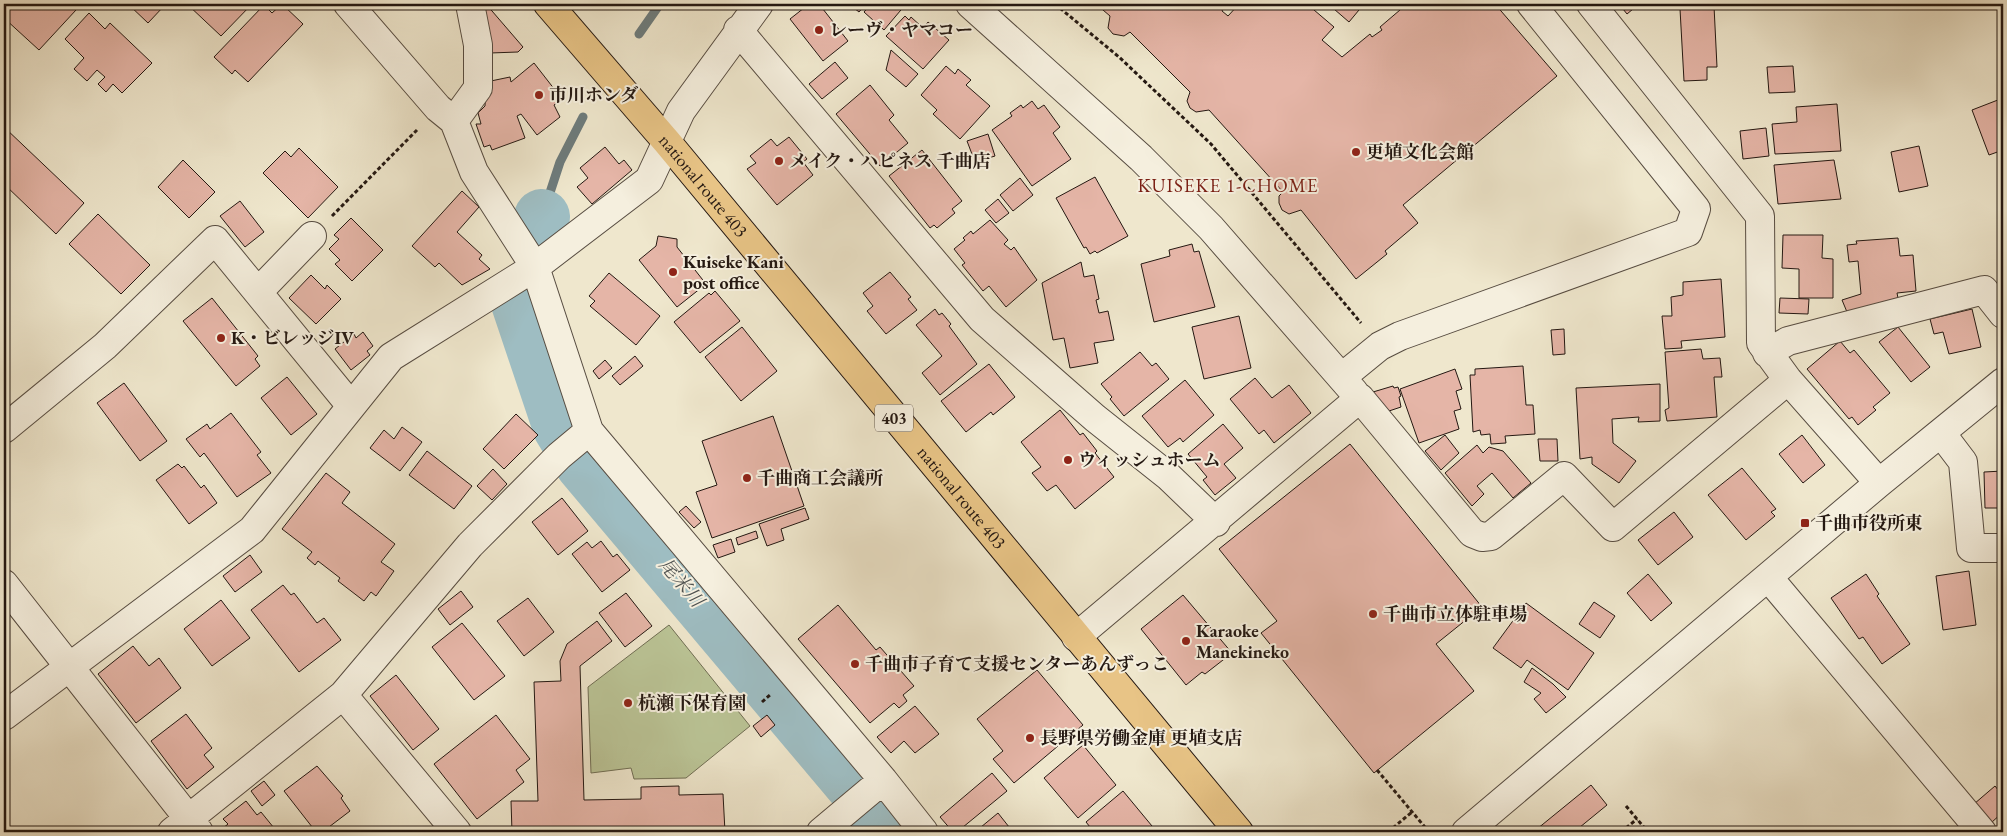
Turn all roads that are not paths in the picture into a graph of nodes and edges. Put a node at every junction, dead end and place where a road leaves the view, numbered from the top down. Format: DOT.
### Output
graph roads {
  1 [pos="348,4"];
  2 [pos="470,4"];
  3 [pos="548,4"];
  4 [pos="759,4"];
  5 [pos="970,4"];
  6 [pos="1531,4"];
  7 [pos="1591,4"];
  8 [pos="738,30"];
  9 [pos="446,114"];
  10 [pos="666,142"];
  11 [pos="312,236"];
  12 [pos="535,267"];
  13 [pos="259,291"];
  14 [pos="2003,314"];
  15 [pos="1767,354"];
  16 [pos="1342,377"];
  17 [pos="1788,380"];
  18 [pos="2003,382"];
  19 [pos="1360,398"];
  20 [pos="351,406"];
  21 [pos="4,429"];
  22 [pos="1941,433"];
  23 [pos="586,434"];
  24 [pos="1879,484"];
  25 [pos="1216,522"];
  26 [pos="2003,548"];
  27 [pos="1768,577"];
  28 [pos="4,584"];
  29 [pos="1076,637"];
  30 [pos="68,665"];
  31 [pos="343,695"];
  32 [pos="4,716"];
  33 [pos="878,784"];
  34 [pos="186,828"];
  35 [pos="457,832"];
  36 [pos="820,832"];
  37 [pos="924,832"];
  38 [pos="1239,832"];
  39 [pos="1466,832"];
  40 [pos="1982,832"];
  1 -- 9 [label="street"];
  2 -- 9 [label="street"];
  3 -- 10 [label="highway, national route 403 / 403"];
  4 -- 8 [label="street"];
  5 -- 16 [label="street"];
  6 -- 16 [label="street"];
  7 -- 15 [label="street"];
  8 -- 10 [label="street"];
  8 -- 25 [label="street"];
  9 -- 12 [label="street"];
  10 -- 12 [label="street"];
  10 -- 29 [label="highway, national route 403 / 403"];
  11 -- 13 [label="street"];
  12 -- 20 [label="street"];
  12 -- 23 [label="street"];
  13 -- 20 [label="street"];
  13 -- 21 [label="street"];
  14 -- 15 [label="street"];
  15 -- 17 [label="street"];
  16 -- 19 [label="street"];
  17 -- 19 [label="street"];
  17 -- 24 [label="street"];
  18 -- 22 [label="street"];
  19 -- 25 [label="street"];
  20 -- 30 [label="street"];
  22 -- 24 [label="street"];
  22 -- 26 [label="street"];
  23 -- 31 [label="street"];
  23 -- 33 [label="street"];
  24 -- 27 [label="street"];
  25 -- 29 [label="street"];
  27 -- 39 [label="street"];
  27 -- 40 [label="street"];
  28 -- 30 [label="street"];
  29 -- 38 [label="highway, national route 403 / 403"];
  30 -- 32 [label="street"];
  30 -- 34 [label="street"];
  31 -- 34 [label="street"];
  31 -- 35 [label="street"];
  33 -- 36 [label="street"];
  33 -- 37 [label="street"];
}
